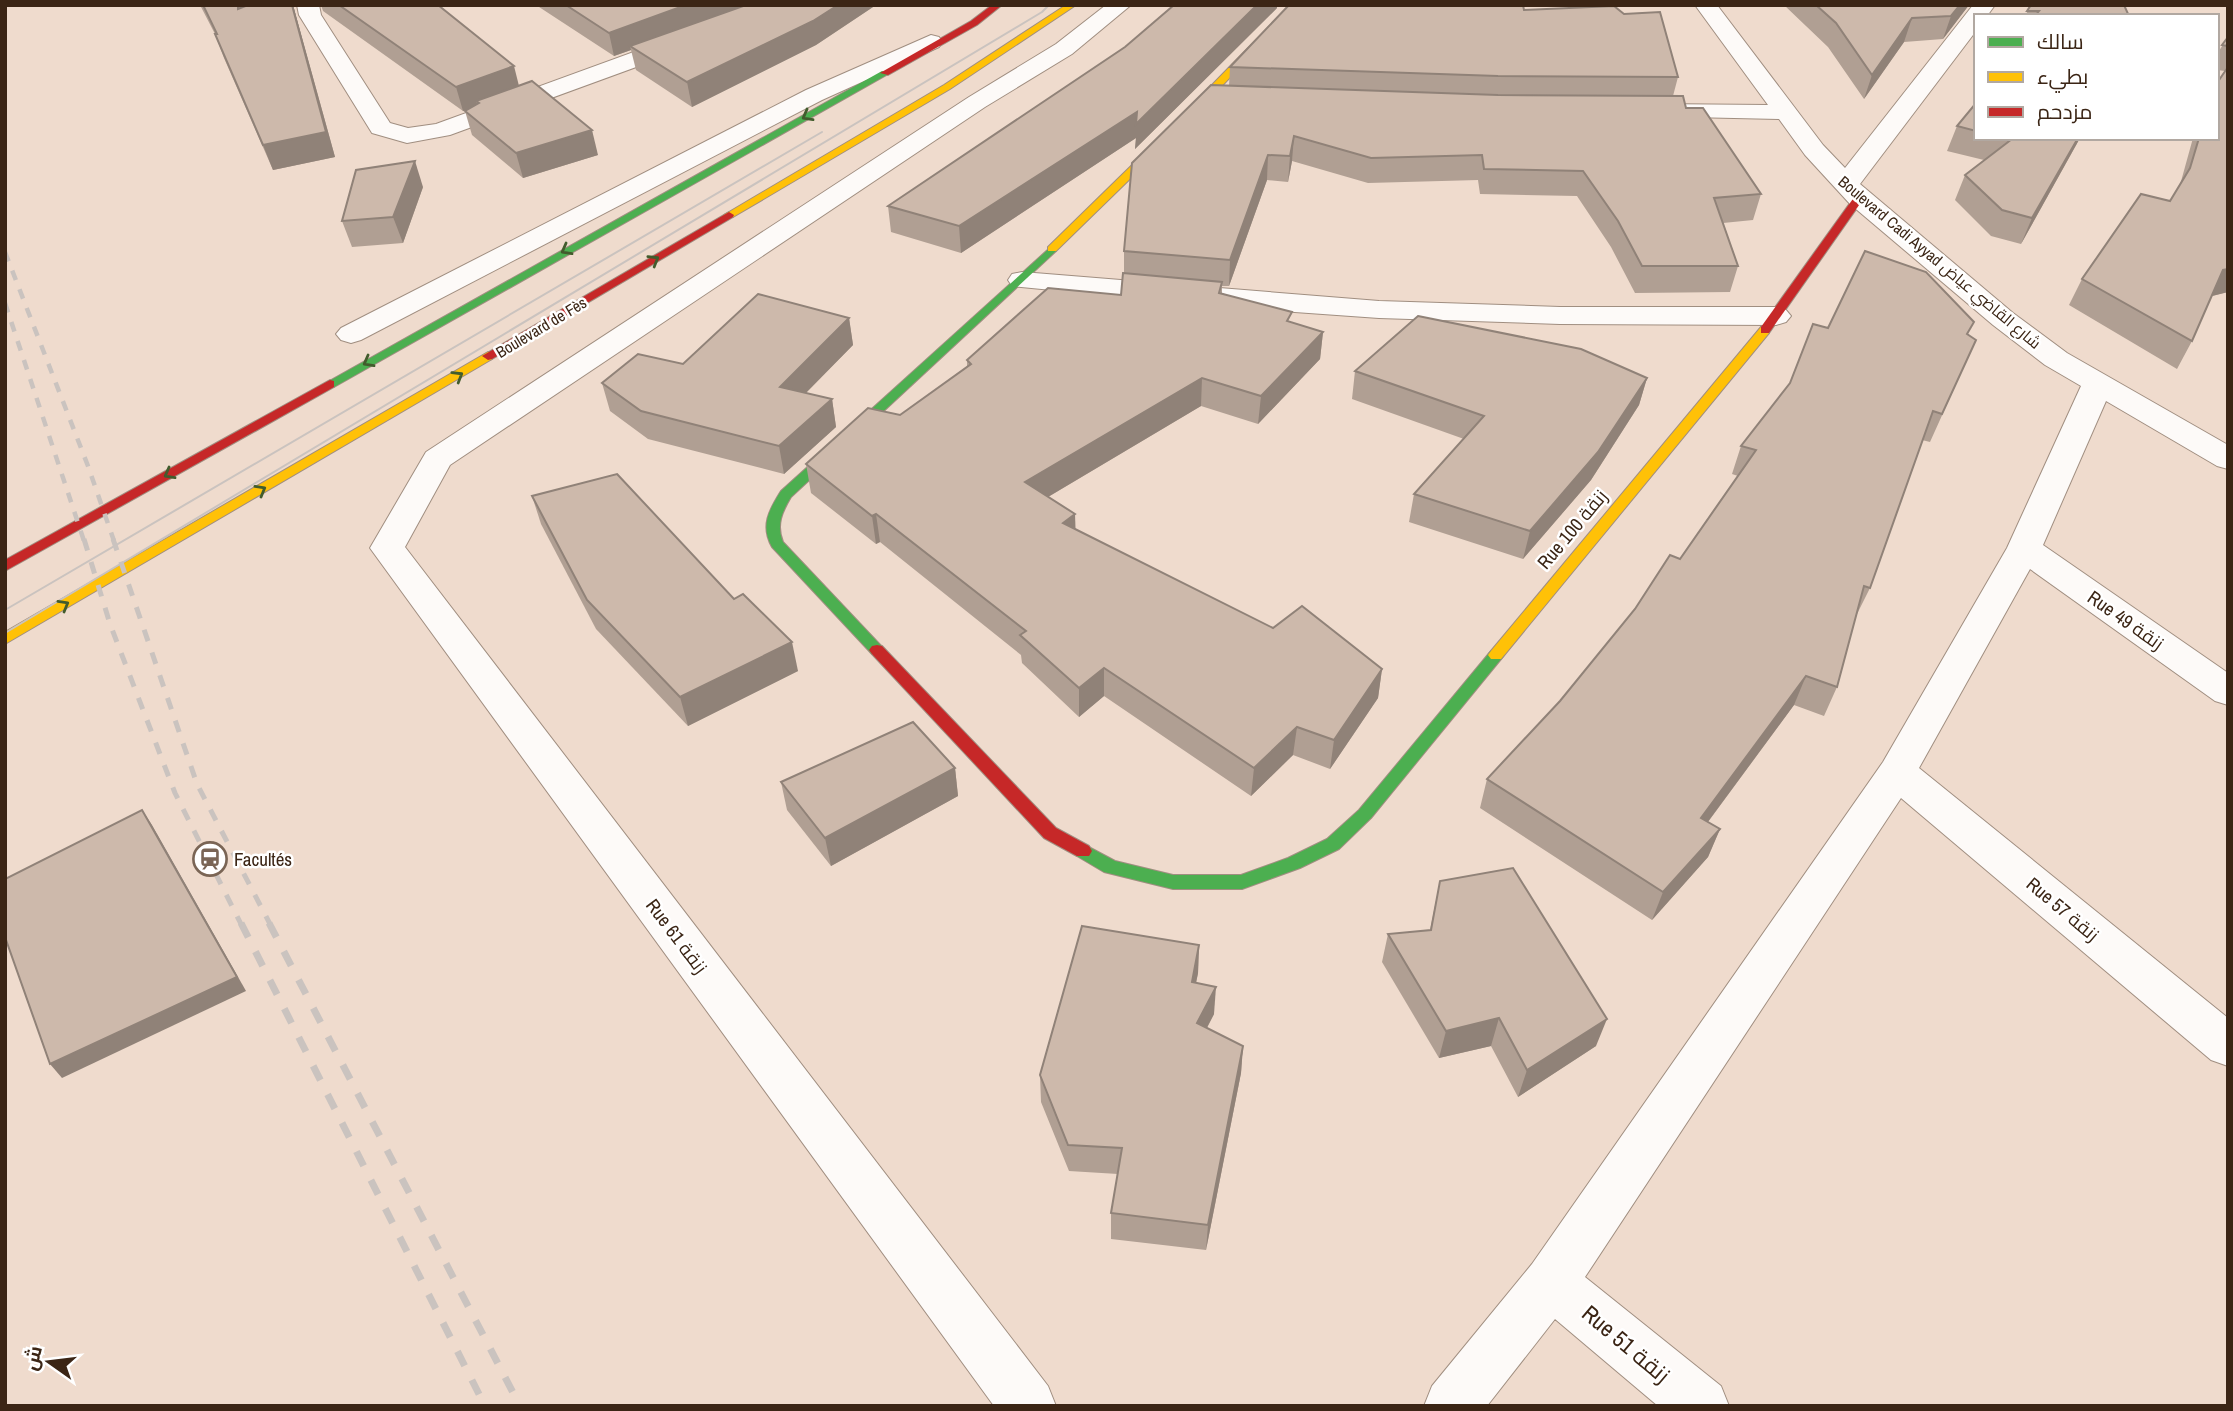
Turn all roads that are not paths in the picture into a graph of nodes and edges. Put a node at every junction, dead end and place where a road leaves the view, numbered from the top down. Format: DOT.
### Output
graph roads {
  1 [pos="308,5"];
  2 [pos="770,5"];
  3 [pos="998,5"];
  4 [pos="1072,5"];
  5 [pos="1121,5"];
  6 [pos="1295,5"];
  7 [pos="1706,5"];
  8 [pos="712,9"];
  9 [pos="746,19"];
  10 [pos="1974,19"];
  11 [pos="974,23"];
  12 [pos="1207,100"];
  13 [pos="1234,101"];
  14 [pos="1631,111"];
  15 [pos="1784,112"];
  16 [pos="1853,191"];
  17 [pos="1022,279"];
  18 [pos="1776,316"];
  19 [pos="351,334"];
  20 [pos="2097,385"];
  21 [pos="2219,448"];
  22 [pos="2024,548"];
  23 [pos="5,566"];
  24 [pos="5,639"];
  25 [pos="2228,692"];
  26 [pos="1897,772"];
  27 [pos="2228,1046"];
  28 [pos="1551,1282"];
  29 [pos="1028,1406"];
  30 [pos="1452,1406"];
  31 [pos="1701,1406"];
  1 -- 9 [label="street"];
  2 -- 9 [label="street"];
  3 -- 11 [label="street"];
  24 -- 4 [label="street, Boulevard de Fès, one-way"];
  5 -- 29 [label="street, Rue 61 زنقة"];
  6 -- 12 [label="street"];
  7 -- 15 [label="street, Boulevard Cadi Ayyad شارع القاضي عياض"];
  8 -- 9 [label="street"];
  10 -- 16 [label="street"];
  11 -- 19 [label="street"];
  11 -- 23 [label="street, one-way"];
  12 -- 13 [label="street"];
  12 -- 17 [label="street"];
  14 -- 15 [label="street"];
  15 -- 16 [label="street, Boulevard Cadi Ayyad شارع القاضي عياض"];
  16 -- 18 [label="street, Rue 100 زنقة"];
  16 -- 20 [label="street, Boulevard Cadi Ayyad شارع القاضي عياض"];
  17 -- 18 [label="street"];
  17 -- 18 [label="street, Rue 100 زنقة"];
  20 -- 21 [label="street, Boulevard Cadi Ayyad شارع القاضي عياض"];
  20 -- 22 [label="street"];
  22 -- 25 [label="street, Rue 49 زنقة"];
  22 -- 26 [label="street"];
  26 -- 27 [label="street, Rue 57 زنقة"];
  26 -- 28 [label="street"];
  28 -- 30 [label="street"];
  28 -- 31 [label="street, Rue 51 زنقة"];
}
